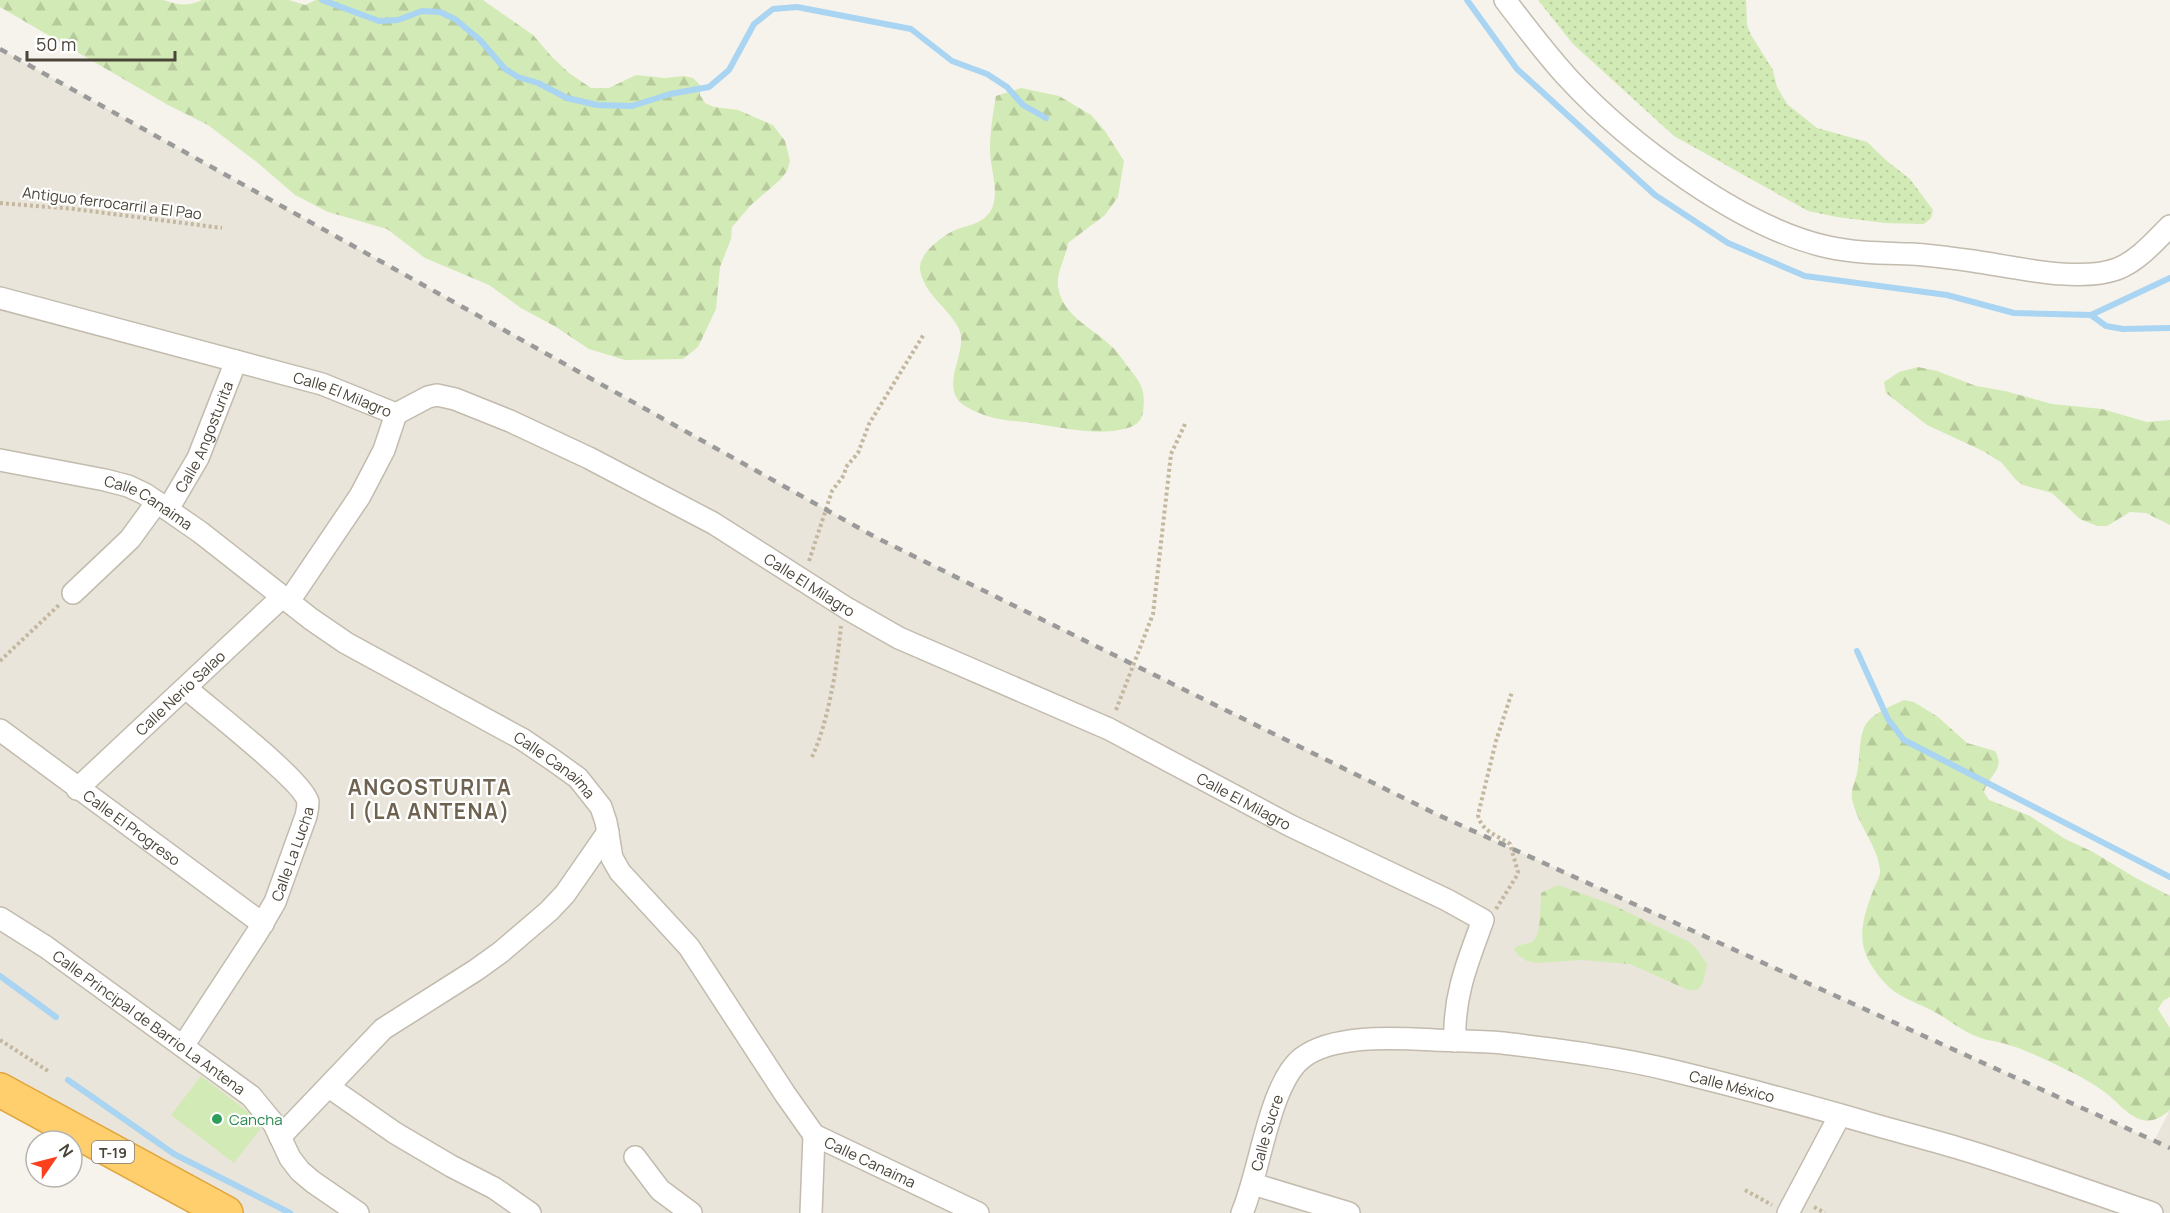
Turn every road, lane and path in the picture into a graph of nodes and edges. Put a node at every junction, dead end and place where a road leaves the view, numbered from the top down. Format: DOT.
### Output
graph roads {
  1 [pos="1505,0"];
  2 [pos="0,203"];
  3 [pos="2170,226"];
  4 [pos="222,228"];
  5 [pos="0,298"];
  6 [pos="924,334"];
  7 [pos="236,361"];
  8 [pos="396,414"];
  9 [pos="1186,422"];
  10 [pos="0,460"];
  11 [pos="163,506"];
  12 [pos="802,580"];
  13 [pos="73,593"];
  14 [pos="286,599"];
  15 [pos="848,609"];
  16 [pos="0,661"];
  17 [pos="186,688"];
  18 [pos="1512,692"];
  19 [pos="1109,729"];
  20 [pos="0,730"];
  21 [pos="812,756"];
  22 [pos="77,789"];
  23 [pos="608,832"];
  24 [pos="0,918"];
  25 [pos="1483,920"];
  26 [pos="263,924"];
  27 [pos="0,1040"];
  28 [pos="1455,1041"];
  29 [pos="183,1046"];
  30 [pos="1301,1059"];
  31 [pos="48,1071"];
  32 [pos="328,1087"];
  33 [pos="0,1090"];
  34 [pos="1840,1115"];
  35 [pos="814,1135"];
  36 [pos="280,1137"];
  37 [pos="636,1157"];
  38 [pos="1253,1184"];
  39 [pos="1745,1190"];
  40 [pos="1782,1210"];
  41 [pos="226,1213"];
  42 [pos="358,1213"];
  43 [pos="530,1213"];
  44 [pos="691,1213"];
  45 [pos="811,1213"];
  46 [pos="978,1213"];
  47 [pos="1242,1213"];
  48 [pos="1349,1213"];
  49 [pos="2152,1213"];
  1 -- 3 [label="street"];
  2 -- 4 [label="path, Antiguo ferrocarril a El Pao"];
  5 -- 7 [label="street, Calle El Milagro"];
  6 -- 12 [label="path"];
  7 -- 8 [label="street, Calle El Milagro"];
  7 -- 11 [label="street, Calle Angosturita"];
  8 -- 12 [label="street, Calle El Milagro"];
  8 -- 14 [label="street, Calle Nerio Salao"];
  9 -- 19 [label="path"];
  10 -- 11 [label="street, Calle Canaima"];
  11 -- 13 [label="street, Calle Angosturita"];
  11 -- 14 [label="street, Calle Canaima"];
  12 -- 15 [label="street, Calle El Milagro"];
  13 -- 16 [label="path"];
  14 -- 17 [label="street, Calle Nerio Salao"];
  14 -- 23 [label="street, Calle Canaima"];
  15 -- 19 [label="street, Calle El Milagro"];
  15 -- 21 [label="path"];
  17 -- 22 [label="street, Calle Nerio Salao"];
  17 -- 26 [label="street, Calle La Lucha"];
  18 -- 25 [label="path"];
  19 -- 25 [label="street, Calle El Milagro"];
  20 -- 22 [label="street, Calle El Progreso"];
  22 -- 26 [label="street, Calle El Progreso"];
  23 -- 32 [label="street"];
  23 -- 35 [label="street, Calle Canaima"];
  24 -- 29 [label="street, Calle Principal de Barrio La Antena"];
  25 -- 28 [label="street"];
  26 -- 29 [label="street, Calle La Lucha"];
  27 -- 31 [label="path"];
  28 -- 30 [label="street, Calle México"];
  28 -- 34 [label="street, Calle México"];
  29 -- 36 [label="street, Calle Principal de Barrio La Antena"];
  30 -- 38 [label="street, Calle Sucre"];
  32 -- 36 [label="street"];
  32 -- 43 [label="street"];
  33 -- 41 [label="highway, T-19"];
  34 -- 40 [label="street"];
  34 -- 49 [label="street, Calle México"];
  35 -- 45 [label="street"];
  35 -- 46 [label="street, Calle Canaima"];
  36 -- 42 [label="street, Calle Principal de Barrio La Antena"];
  37 -- 44 [label="street"];
  38 -- 47 [label="street, Calle Sucre"];
  38 -- 48 [label="street"];
  39 -- 40 [label="path"];
}
